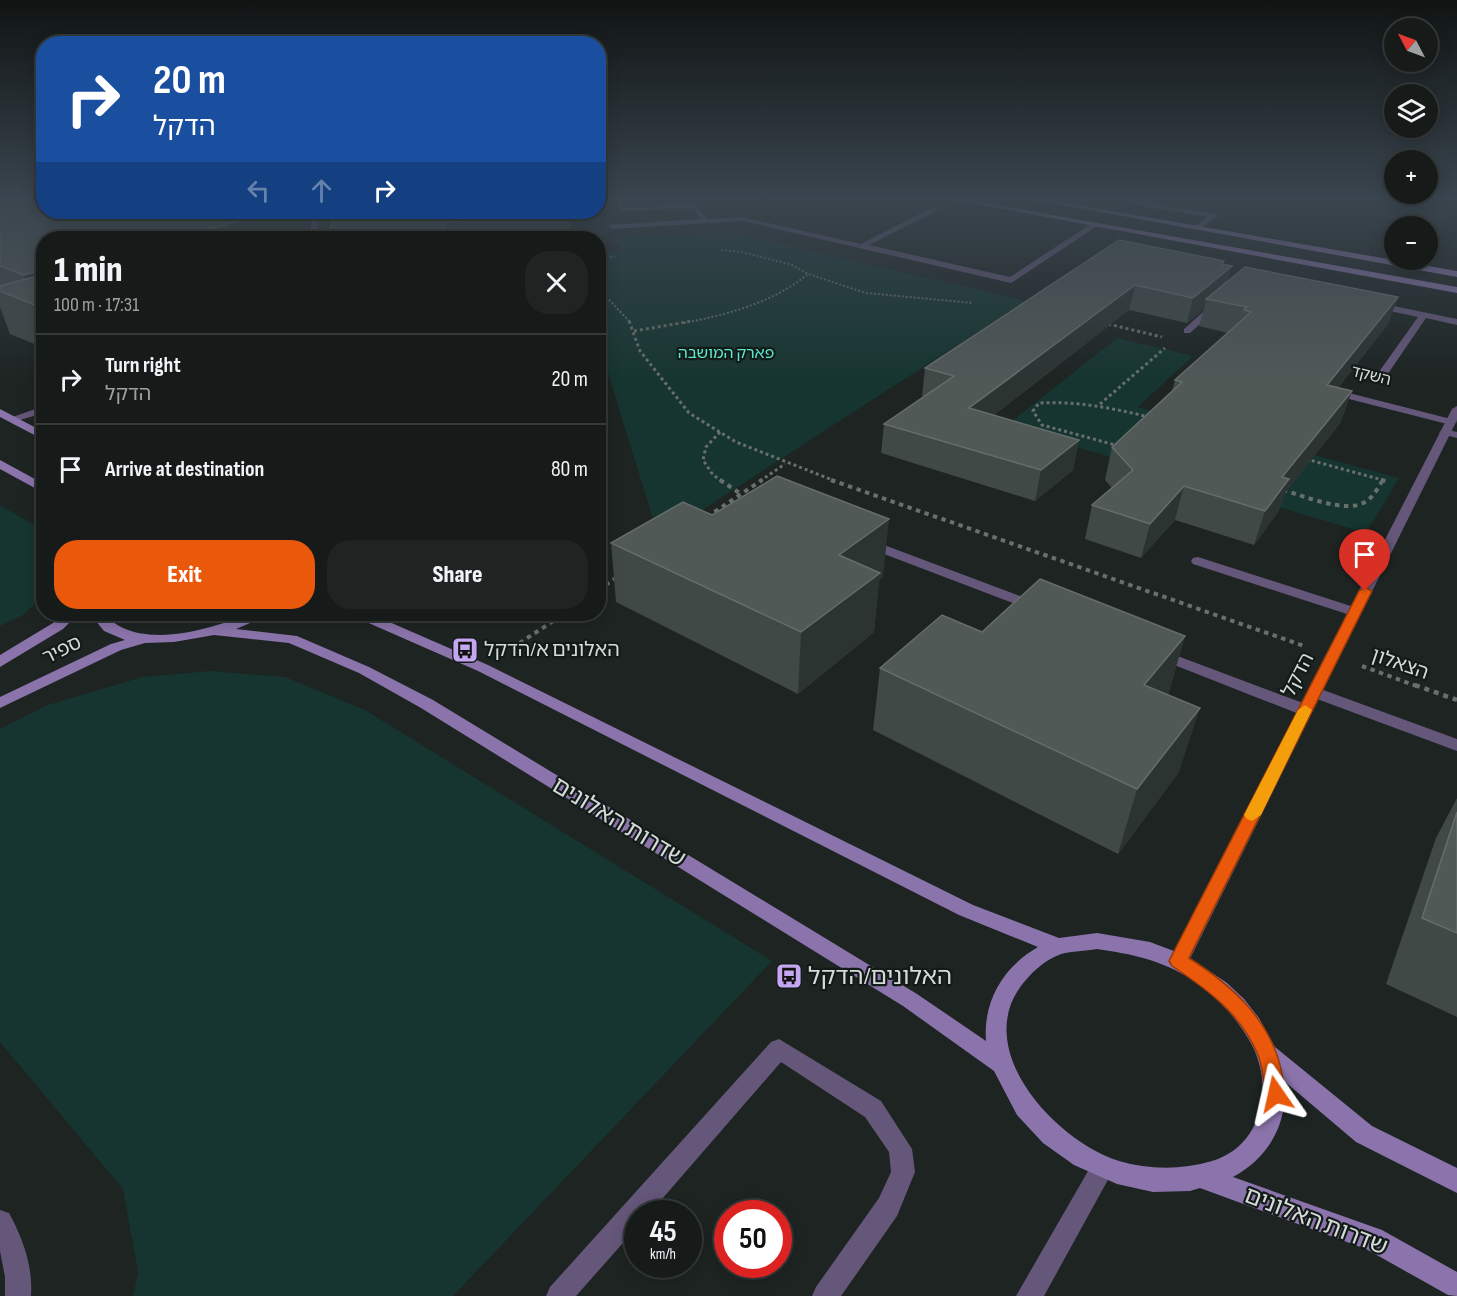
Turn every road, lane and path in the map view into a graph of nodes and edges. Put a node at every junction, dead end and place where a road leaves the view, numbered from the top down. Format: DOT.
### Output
graph roads {
  1 [pos="774,260"];
  2 [pos="925,260"];
  3 [pos="1041,260"];
  4 [pos="1293,260"];
  5 [pos="1381,260"];
  6 [pos="808,274"];
  7 [pos="1457,274"];
  8 [pos="1457,290"];
  9 [pos="606,296"];
  10 [pos="1221,301"];
  11 [pos="979,303"];
  12 [pos="1368,304"];
  13 [pos="1424,315"];
  14 [pos="1457,322"];
  15 [pos="1108,324"];
  16 [pos="634,331"];
  17 [pos="1187,331"];
  18 [pos="1163,337"];
  19 [pos="1166,347"];
  20 [pos="1382,376"];
  21 [pos="1349,396"];
  22 [pos="1100,404"];
  23 [pos="1457,409"];
  24 [pos="0,412"];
  25 [pos="36,412"];
  26 [pos="13,419"];
  27 [pos="1156,419"];
  28 [pos="1451,430"];
  29 [pos="36,432"];
  30 [pos="720,432"];
  31 [pos="1120,447"];
  32 [pos="1303,458"];
  33 [pos="0,464"];
  34 [pos="786,464"];
  35 [pos="36,484"];
  36 [pos="1278,489"];
  37 [pos="741,494"];
  38 [pos="703,520"];
  39 [pos="850,536"];
  40 [pos="1198,561"];
  41 [pos="618,577"];
  42 [pos="606,585"];
  43 [pos="1050,612"];
  44 [pos="1355,612"];
  45 [pos="62,621"];
  46 [pos="101,621"];
  47 [pos="242,621"];
  48 [pos="376,621"];
  49 [pos="554,621"];
  50 [pos="217,631"];
  51 [pos="145,638"];
  52 [pos="1150,650"];
  53 [pos="1333,656"];
  54 [pos="0,662"];
  55 [pos="483,668"];
  56 [pos="1315,692"];
  57 [pos="1457,700"];
  58 [pos="0,703"];
  59 [pos="1305,710"];
  60 [pos="1457,745"];
  61 [pos="1059,947"];
  62 [pos="1179,961"];
  63 [pos="1269,1055"];
  64 [pos="1000,1063"];
  65 [pos="1103,1167"];
  66 [pos="1204,1178"];
  67 [pos="1457,1181"];
  68 [pos="0,1222"];
  69 [pos="1457,1286"];
  70 [pos="18,1296"];
  71 [pos="559,1296"];
  72 [pos="825,1296"];
  73 [pos="1029,1296"];
  1 -- 6 [label="path"];
  2 -- 3 [label="street"];
  4 -- 8 [label="main road"];
  5 -- 7 [label="main road"];
  6 -- 11 [label="path"];
  6 -- 16 [label="path"];
  9 -- 16 [label="path, הצאלון"];
  10 -- 17 [label="street"];
  12 -- 13 [label="street"];
  13 -- 14 [label="street"];
  13 -- 20 [label="street"];
  15 -- 18 [label="path"];
  16 -- 30 [label="path, הצאלון"];
  19 -- 22 [label="path"];
  21 -- 28 [label="street"];
  22 -- 27 [label="path"];
  22 -- 31 [label="path"];
  23 -- 28 [label="street, הדקל"];
  24 -- 26 [label="main road"];
  25 -- 26 [label="street"];
  26 -- 29 [label="main road"];
  28 -- 44 [label="street, הדקל"];
  30 -- 34 [label="path, הצאלון"];
  30 -- 37 [label="path"];
  32 -- 36 [label="path"];
  33 -- 35 [label="main road"];
  34 -- 37 [label="path"];
  34 -- 53 [label="path, הצאלון"];
  37 -- 38 [label="path"];
  39 -- 43 [label="street"];
  40 -- 44 [label="street"];
  41 -- 42 [label="path"];
  44 -- 53 [label="street, הדקל"];
  45 -- 54 [label="main road, ספיר"];
  46 -- 51 [label="main road"];
  47 -- 50 [label="main road"];
  48 -- 55 [label="main road"];
  49 -- 55 [label="path"];
  50 -- 51 [label="main road"];
  50 -- 64 [label="main road, שדרות האלונים"];
  51 -- 58 [label="main road, ספיר"];
  52 -- 59 [label="street"];
  53 -- 56 [label="street, הדקל"];
  53 -- 57 [label="path, הצאלון"];
  55 -- 61 [label="main road"];
  56 -- 59 [label="street, הדקל"];
  56 -- 60 [label="street"];
  59 -- 62 [label="street, הדקל"];
  61 -- 62 [label="main road"];
  61 -- 64 [label="main road"];
  62 -- 63 [label="main road"];
  63 -- 66 [label="main road"];
  63 -- 67 [label="main road"];
  64 -- 65 [label="main road"];
  65 -- 66 [label="main road"];
  65 -- 73 [label="street"];
  66 -- 69 [label="main road, שדרות האלונים"];
  68 -- 70 [label="street"];
  71 -- 72 [label="street"];
}
